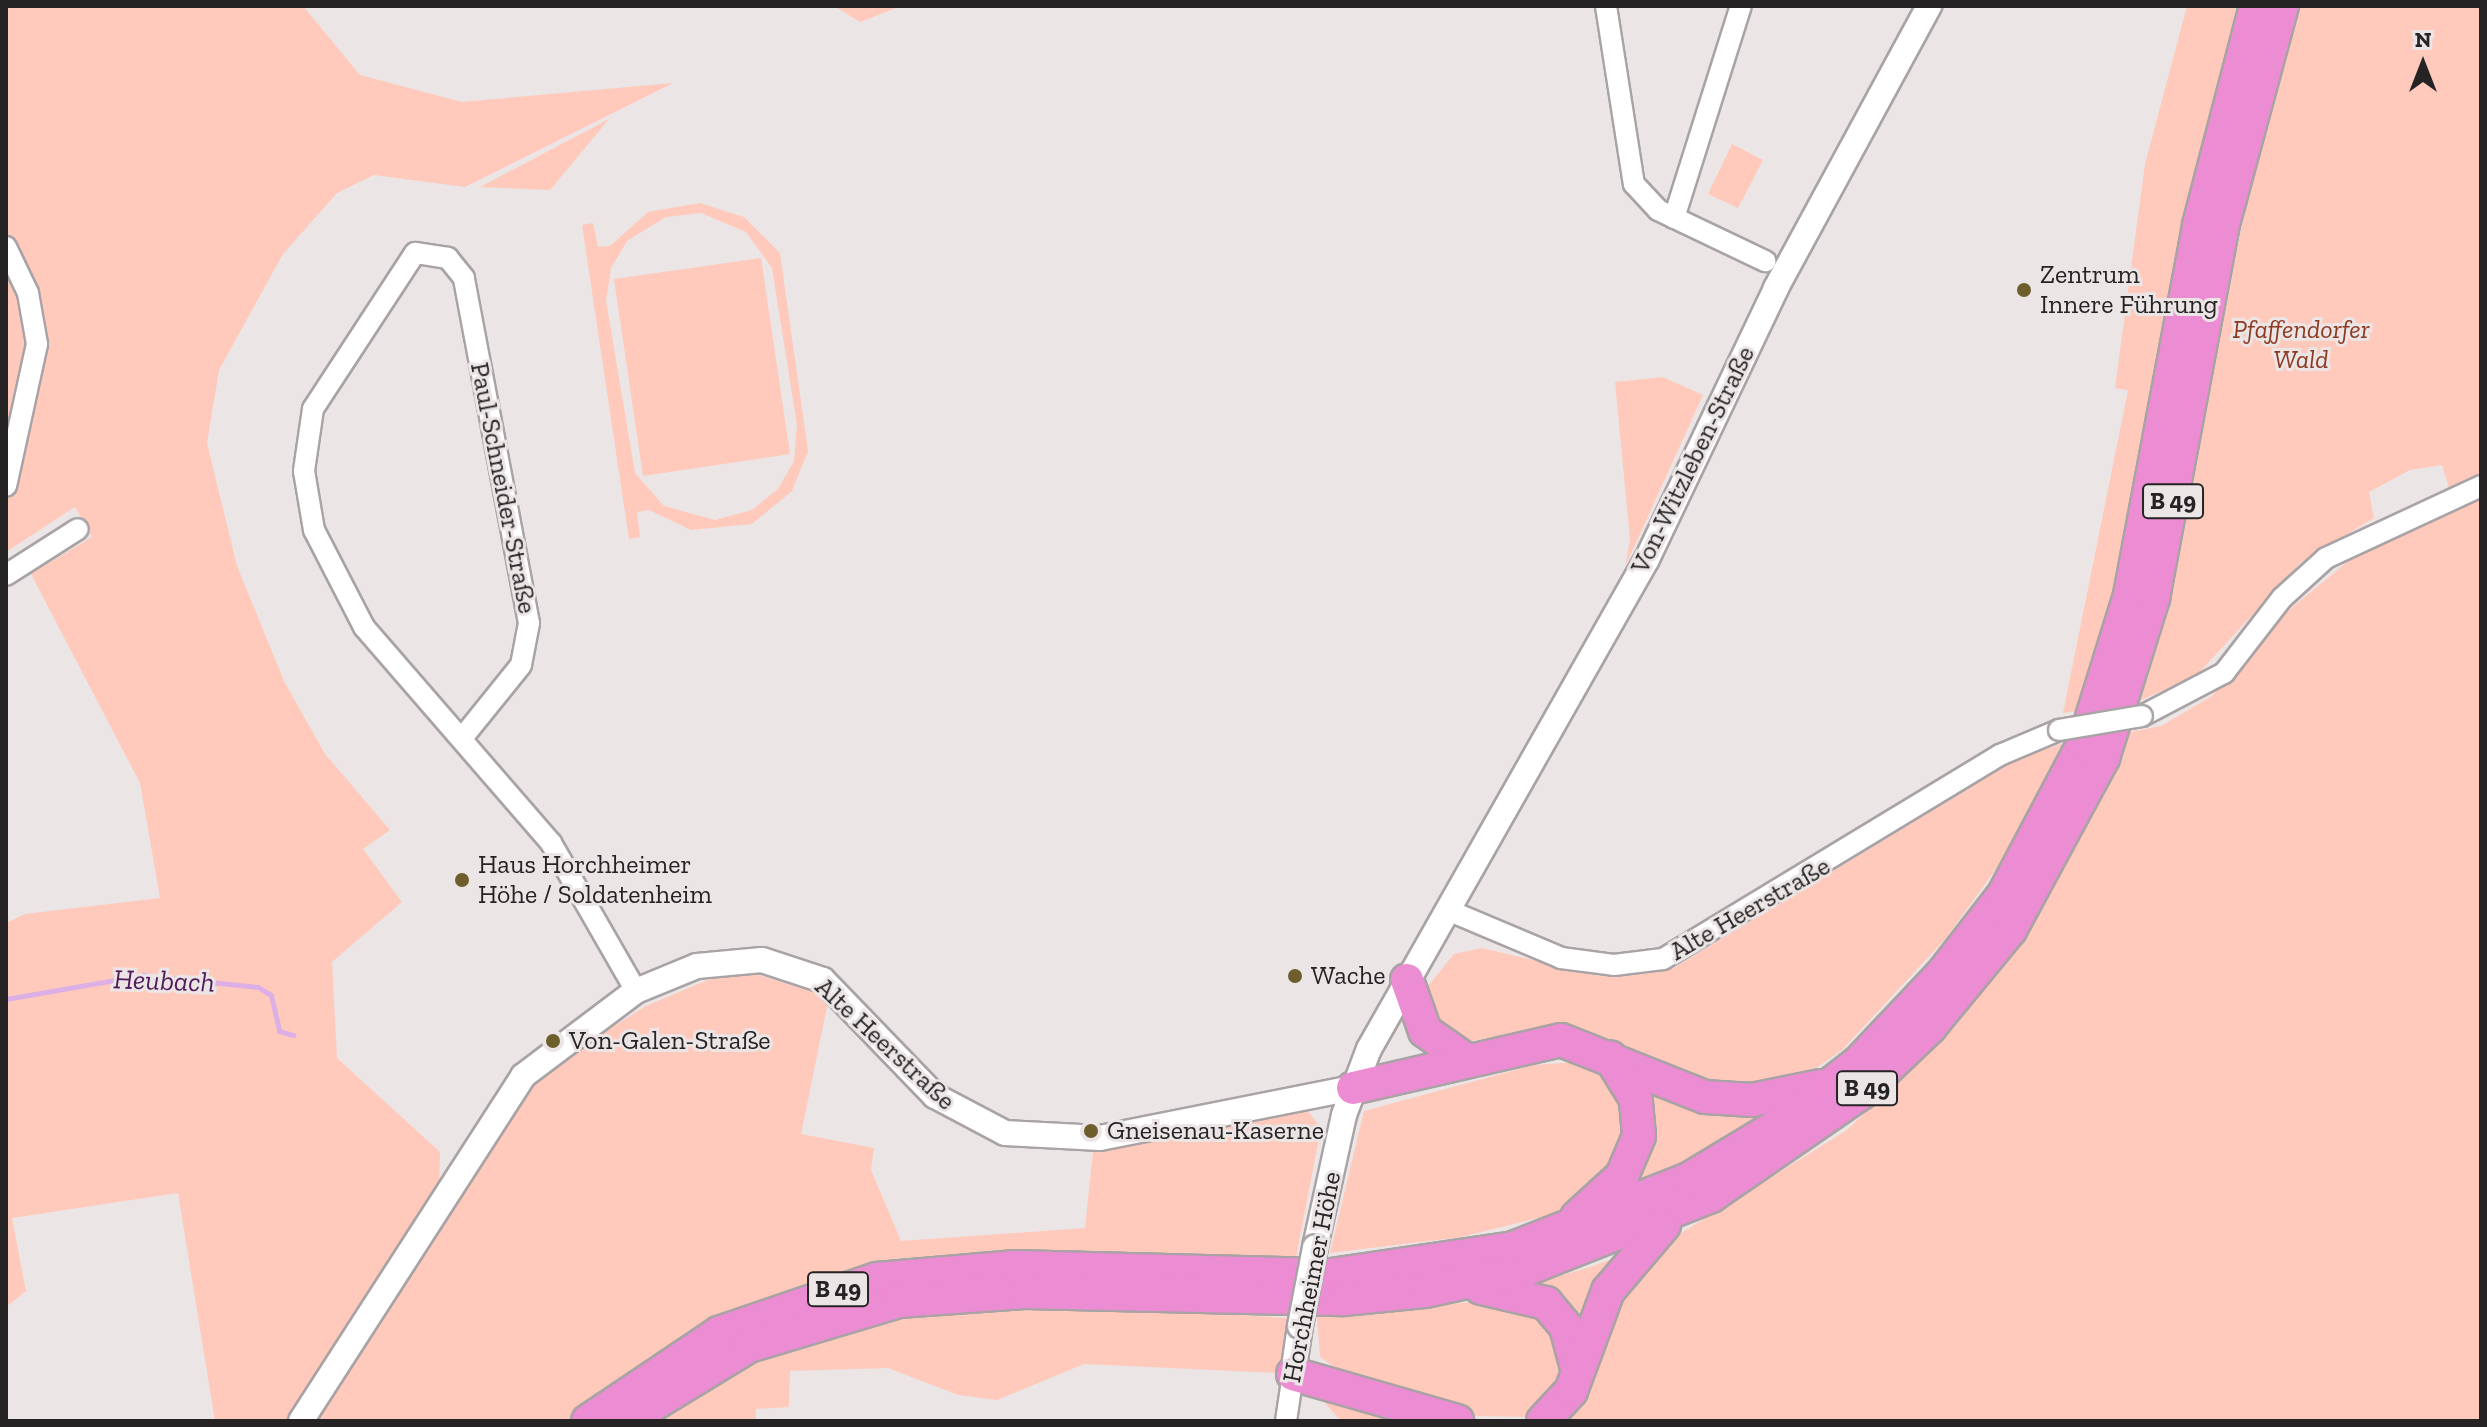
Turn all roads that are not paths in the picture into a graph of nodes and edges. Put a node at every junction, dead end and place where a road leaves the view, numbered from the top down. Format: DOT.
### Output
graph roads {
  1 [pos="1606,6"];
  2 [pos="1741,6"];
  3 [pos="1929,6"];
  4 [pos="2256,6"];
  5 [pos="2282,6"];
  6 [pos="1674,218"];
  7 [pos="6,247"];
  8 [pos="1765,261"];
  9 [pos="6,486"];
  10 [pos="2481,486"];
  11 [pos="78,529"];
  12 [pos="6,575"];
  13 [pos="463,737"];
  14 [pos="1450,911"];
  15 [pos="1407,980"];
  16 [pos="636,991"];
  17 [pos="1610,1057"];
  18 [pos="1466,1060"];
  19 [pos="1835,1082"];
  20 [pos="1353,1088"];
  21 [pos="1675,1214"];
  22 [pos="1552,1236"];
  23 [pos="1454,1286"];
  24 [pos="1577,1368"];
  25 [pos="1293,1374"];
  26 [pos="301,1421"];
  27 [pos="588,1421"];
  28 [pos="626,1421"];
  29 [pos="1286,1421"];
  30 [pos="1457,1421"];
  31 [pos="1543,1421"];
  1 -- 6 [label="street"];
  2 -- 6 [label="street"];
  3 -- 14 [label="street, Von-Witzleben-Straße"];
  4 -- 19 [label="highway, B 49"];
  5 -- 21 [label="highway, B 49"];
  6 -- 8 [label="street"];
  7 -- 9 [label="street"];
  10 -- 14 [label="street, Alte Heerstraße, bridge"];
  11 -- 12 [label="street"];
  13 -- 13 [label="street, Paul-Schneider-Straße"];
  13 -- 16 [label="street"];
  14 -- 15 [label="street"];
  15 -- 18 [label="highway"];
  15 -- 20 [label="street"];
  16 -- 20 [label="street, Alte Heerstraße"];
  16 -- 26 [label="street, Alte Heerstraße"];
  17 -- 18 [label="highway"];
  17 -- 19 [label="highway"];
  17 -- 22 [label="highway"];
  18 -- 20 [label="highway"];
  19 -- 22 [label="highway, B 49"];
  20 -- 25 [label="street, Horchheimer Höhe, bridge"];
  21 -- 23 [label="highway, B 49"];
  21 -- 24 [label="highway"];
  22 -- 27 [label="highway, B 49"];
  23 -- 24 [label="highway"];
  23 -- 28 [label="highway, B 49"];
  24 -- 31 [label="highway"];
  25 -- 29 [label="street, Horchheimer Höhe"];
  25 -- 30 [label="highway"];
}
